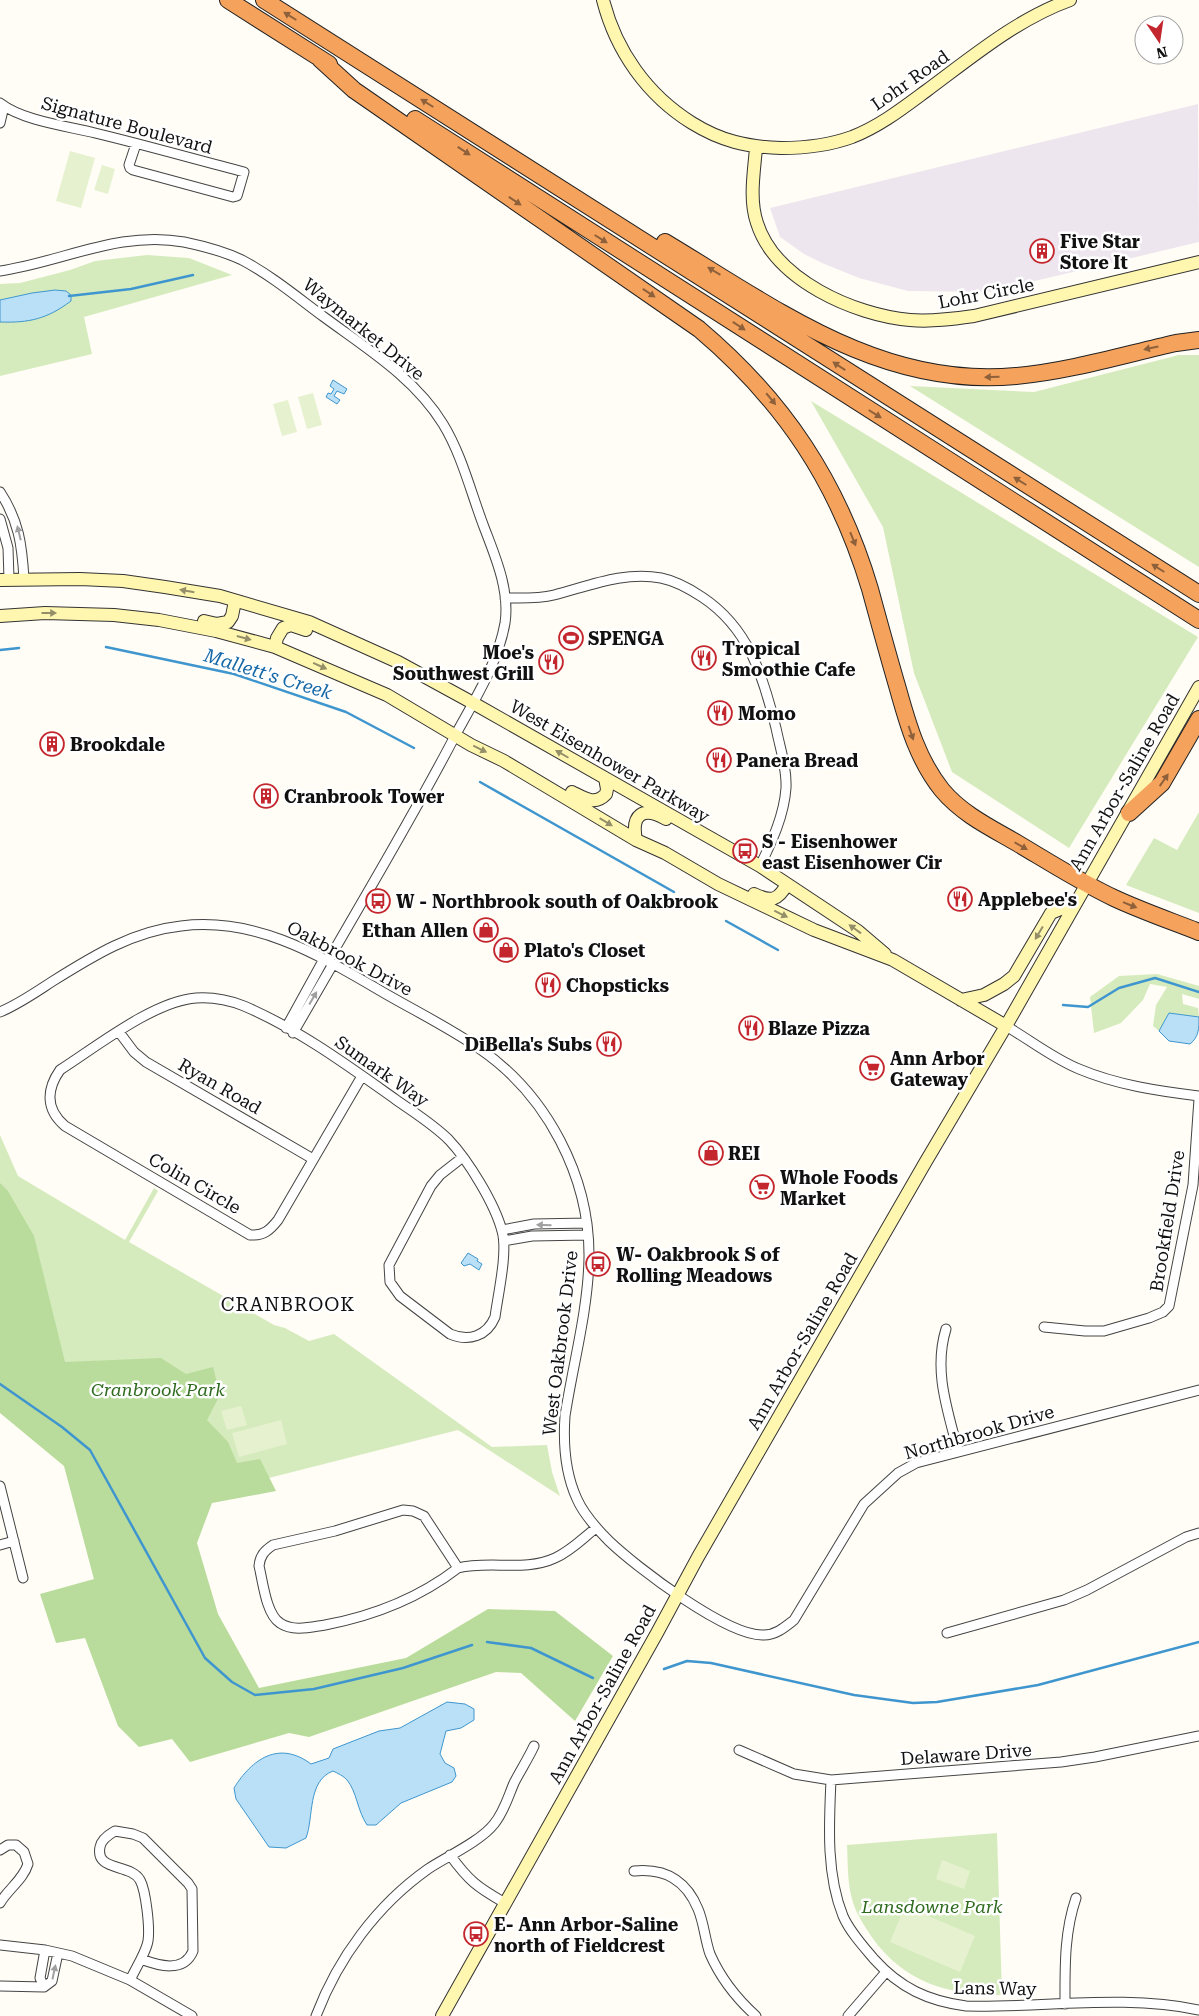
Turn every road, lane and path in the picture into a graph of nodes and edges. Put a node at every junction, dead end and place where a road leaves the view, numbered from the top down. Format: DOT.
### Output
graph roads {
  1 [pos="228,0"];
  2 [pos="264,0"];
  3 [pos="603,0"];
  4 [pos="1070,0"];
  5 [pos="320,59"];
  6 [pos="1,106"];
  7 [pos="0,123"];
  8 [pos="136,144"];
  9 [pos="756,148"];
  10 [pos="590,206"];
  11 [pos="1199,262"];
  12 [pos="0,271"];
  13 [pos="1199,340"];
  14 [pos="0,492"];
  15 [pos="0,519"];
  16 [pos="24,578"];
  17 [pos="5,579"];
  18 [pos="1199,594"];
  19 [pos="505,598"];
  20 [pos="235,600"];
  21 [pos="114,615"];
  22 [pos="0,616"];
  23 [pos="1199,620"];
  24 [pos="275,647"];
  25 [pos="398,662"];
  26 [pos="1199,687"];
  27 [pos="473,703"];
  28 [pos="1199,719"];
  29 [pos="456,735"];
  30 [pos="504,761"];
  31 [pos="604,778"];
  32 [pos="1129,813"];
  33 [pos="636,840"];
  34 [pos="664,853"];
  35 [pos="737,854"];
  36 [pos="760,866"];
  37 [pos="787,884"];
  38 [pos="1086,884"];
  39 [pos="1075,903"];
  40 [pos="1199,932"];
  41 [pos="893,960"];
  42 [pos="328,961"];
  43 [pos="962,1000"];
  44 [pos="0,1012"];
  45 [pos="1006,1026"];
  46 [pos="289,1030"];
  47 [pos="119,1032"];
  48 [pos="460,1037"];
  49 [pos="362,1076"];
  50 [pos="1199,1096"];
  51 [pos="1199,1100"];
  52 [pos="463,1157"];
  53 [pos="313,1158"];
  54 [pos="587,1223"];
  55 [pos="502,1230"];
  56 [pos="588,1235"];
  57 [pos="504,1241"];
  58 [pos="1044,1327"];
  59 [pos="946,1329"];
  60 [pos="1199,1390"];
  61 [pos="958,1451"];
  62 [pos="0,1486"];
  63 [pos="596,1528"];
  64 [pos="1199,1533"];
  65 [pos="14,1541"];
  66 [pos="0,1545"];
  67 [pos="458,1568"];
  68 [pos="23,1578"];
  69 [pos="677,1594"];
  70 [pos="947,1633"];
  71 [pos="1199,1736"];
  72 [pos="534,1746"];
  73 [pos="739,1750"];
  74 [pos="831,1780"];
  75 [pos="0,1850"];
  76 [pos="450,1855"];
  77 [pos="634,1871"];
  78 [pos="1076,1898"];
  79 [pos="505,1902"];
  80 [pos="0,1903"];
  81 [pos="0,1945"];
  82 [pos="45,1950"];
  83 [pos="58,1952"];
  84 [pos="141,1959"];
  85 [pos="886,1972"];
  86 [pos="130,1980"];
  87 [pos="0,1986"];
  88 [pos="44,1987"];
  89 [pos="1065,2004"];
  90 [pos="1199,2010"];
  91 [pos="444,2015"];
  92 [pos="192,2016"];
  93 [pos="316,2016"];
  94 [pos="756,2016"];
  95 [pos="848,2016"];
  1 -- 5 [label="highway"];
  10 -- 2 [label="highway, one-way"];
  3 -- 9 [label="main road, Lohr Road"];
  4 -- 9 [label="main road, Lohr Road"];
  5 -- 23 [label="highway, one-way"];
  5 -- 38 [label="highway, one-way"];
  6 -- 7 [label="street, Signature Boulevard"];
  6 -- 8 [label="street, Signature Boulevard"];
  8 -- 8 [label="street, Signature Boulevard"];
  9 -- 11 [label="main road, Lohr Circle"];
  13 -- 10 [label="highway, one-way"];
  18 -- 10 [label="highway, one-way"];
  12 -- 19 [label="street, Waymarket Drive"];
  16 -- 14 [label="street, one-way"];
  15 -- 17 [label="street"];
  16 -- 17 [label="main road, West Eisenhower Parkway"];
  20 -- 16 [label="main road, West Eisenhower Parkway, one-way"];
  19 -- 27 [label="street, Waymarket Drive"];
  19 -- 36 [label="street"];
  20 -- 21 [label="main road"];
  20 -- 25 [label="main road, West Eisenhower Parkway"];
  22 -- 21 [label="main road, West Eisenhower Parkway, one-way"];
  21 -- 24 [label="main road, West Eisenhower Parkway, one-way"];
  24 -- 25 [label="main road"];
  24 -- 29 [label="main road, West Eisenhower Parkway, one-way"];
  25 -- 27 [label="main road, West Eisenhower Parkway"];
  26 -- 32 [label="main road, Ann Arbor-Saline Road"];
  27 -- 29 [label="street, Waymarket Drive"];
  31 -- 27 [label="main road, West Eisenhower Parkway, one-way"];
  32 -- 28 [label="highway, one-way"];
  29 -- 30 [label="main road, West Eisenhower Parkway, one-way"];
  29 -- 42 [label="street, Waymarket Drive"];
  30 -- 31 [label="main road"];
  30 -- 33 [label="main road, West Eisenhower Parkway, one-way"];
  31 -- 35 [label="main road, West Eisenhower Parkway"];
  32 -- 38 [label="main road, Ann Arbor-Saline Road"];
  33 -- 34 [label="main road, West Eisenhower Parkway"];
  33 -- 35 [label="main road"];
  34 -- 37 [label="main road"];
  34 -- 41 [label="main road, West Eisenhower Parkway, one-way"];
  35 -- 36 [label="main road, West Eisenhower Parkway"];
  36 -- 37 [label="main road, West Eisenhower Parkway"];
  41 -- 37 [label="main road, West Eisenhower Parkway, one-way"];
  38 -- 39 [label="main road, Ann Arbor-Saline Road"];
  38 -- 40 [label="highway, one-way"];
  39 -- 43 [label="main road, one-way"];
  39 -- 45 [label="main road, Ann Arbor-Saline Road"];
  41 -- 43 [label="main road, West Eisenhower Parkway"];
  42 -- 44 [label="street, Oakbrook Drive"];
  42 -- 46 [label="street, Waymarket Drive"];
  42 -- 48 [label="street, Oakbrook Drive"];
  43 -- 45 [label="main road, West Eisenhower Parkway"];
  45 -- 50 [label="street"];
  45 -- 69 [label="main road, Ann Arbor-Saline Road"];
  46 -- 47 [label="street, Sumark Way"];
  46 -- 49 [label="street, Sumark Way"];
  47 -- 53 [label="street, Ryan Road"];
  47 -- 53 [label="street, Colin Circle"];
  48 -- 54 [label="street, West Oakbrook Drive"];
  49 -- 52 [label="street, Sumark Way"];
  49 -- 53 [label="street, Colin Circle"];
  51 -- 58 [label="street, Brookfield Drive"];
  52 -- 55 [label="street, Sumark Way"];
  52 -- 57 [label="street, Sumark Way"];
  54 -- 55 [label="street, one-way"];
  54 -- 56 [label="street, West Oakbrook Drive"];
  55 -- 57 [label="street, Sumark Way"];
  56 -- 57 [label="street"];
  56 -- 63 [label="street, West Oakbrook Drive"];
  59 -- 61 [label="street"];
  60 -- 61 [label="street, Northbrook Drive"];
  61 -- 69 [label="street, Northbrook Drive"];
  62 -- 65 [label="street"];
  63 -- 67 [label="street"];
  63 -- 69 [label="street, West Oakbrook Drive"];
  64 -- 70 [label="street"];
  65 -- 66 [label="street"];
  65 -- 68 [label="street"];
  67 -- 67 [label="street"];
  69 -- 79 [label="main road, Ann Arbor-Saline Road"];
  71 -- 74 [label="street, Delaware Drive"];
  72 -- 76 [label="street"];
  73 -- 74 [label="street, Delaware Drive"];
  74 -- 85 [label="street, Lans Way"];
  75 -- 80 [label="street"];
  76 -- 79 [label="street"];
  76 -- 93 [label="street"];
  77 -- 94 [label="street"];
  78 -- 89 [label="street"];
  79 -- 91 [label="main road, Ann Arbor-Saline Road"];
  81 -- 82 [label="street"];
  82 -- 83 [label="street"];
  82 -- 88 [label="street"];
  83 -- 86 [label="street"];
  88 -- 83 [label="street, one-way"];
  84 -- 84 [label="street"];
  84 -- 86 [label="street"];
  85 -- 89 [label="street, Lans Way"];
  85 -- 95 [label="street"];
  86 -- 92 [label="street"];
  87 -- 88 [label="street"];
  89 -- 90 [label="street, Lans Way"];
}
